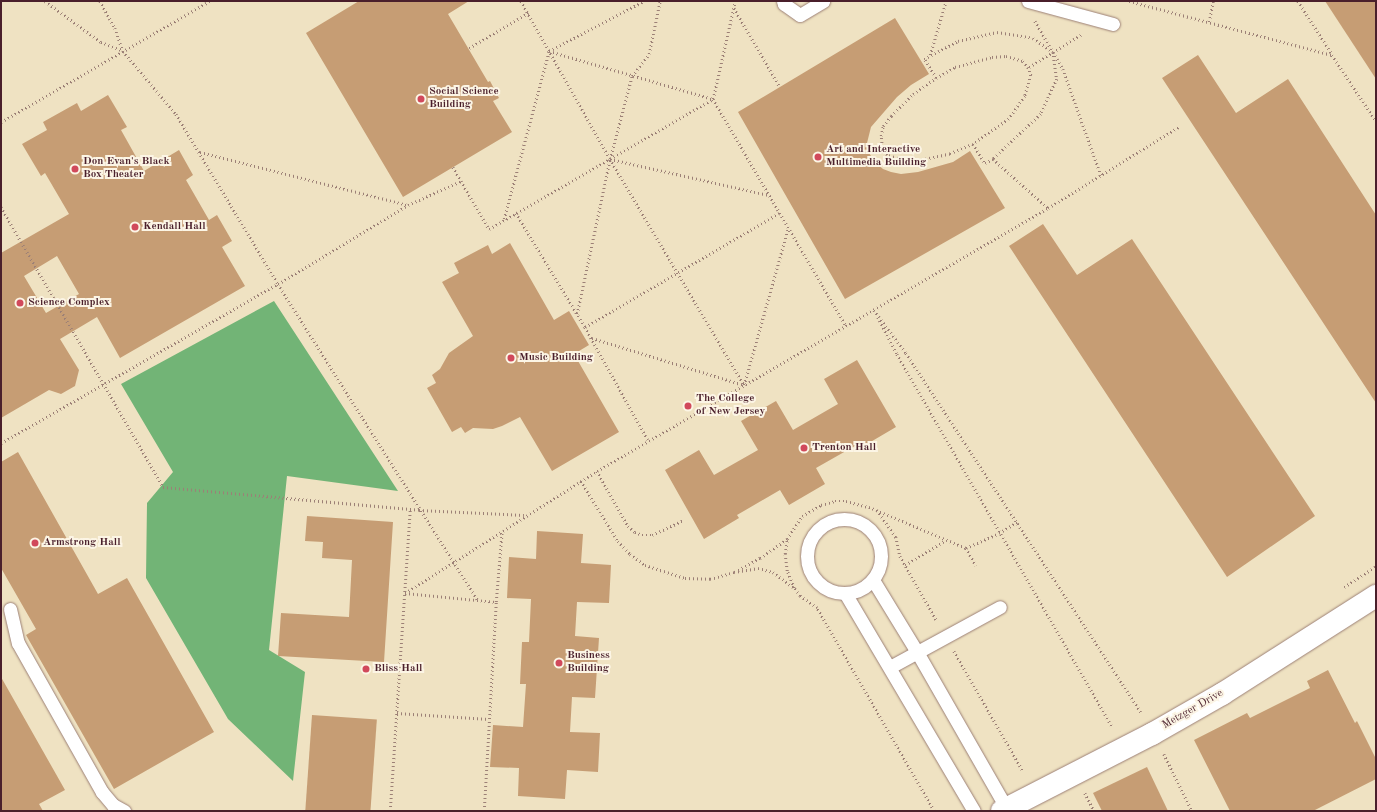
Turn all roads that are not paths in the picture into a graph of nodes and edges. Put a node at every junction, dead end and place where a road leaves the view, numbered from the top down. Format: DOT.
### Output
graph roads {
  1 [pos="783,1"];
  2 [pos="823,1"];
  3 [pos="1028,1"];
  4 [pos="1113,24"];
  5 [pos="873,580"];
  6 [pos="845,593"];
  7 [pos="1376,596"];
  8 [pos="1000,607"];
  9 [pos="10,609"];
  10 [pos="917,652"];
  11 [pos="890,667"];
  12 [pos="1005,810"];
  13 [pos="124,811"];
  14 [pos="974,811"];
  1 -- 2 [label="lane"];
  3 -- 4 [label="lane"];
  5 -- 6 [label="lane"];
  5 -- 6 [label="lane"];
  5 -- 10 [label="lane"];
  6 -- 11 [label="lane"];
  7 -- 12 [label="street, Metzger Drive"];
  8 -- 10 [label="lane"];
  9 -- 13 [label="lane"];
  10 -- 11 [label="lane"];
  10 -- 12 [label="lane"];
  11 -- 14 [label="lane"];
}
